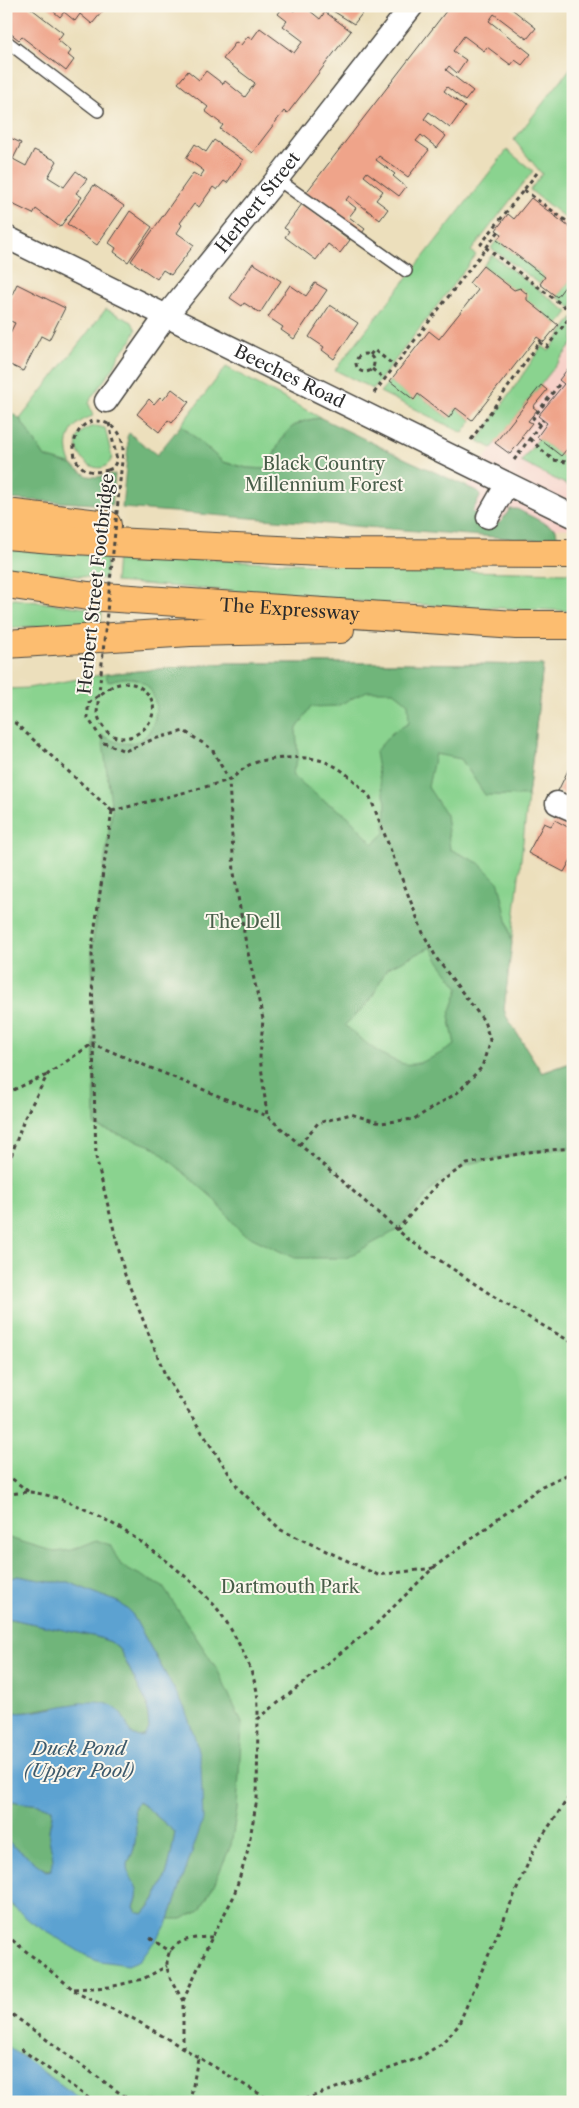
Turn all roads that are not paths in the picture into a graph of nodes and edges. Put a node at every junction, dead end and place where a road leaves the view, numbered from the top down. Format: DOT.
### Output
graph roads {
  1 [pos="412,6"];
  2 [pos="6,41"];
  3 [pos="98,111"];
  4 [pos="277,179"];
  5 [pos="6,237"];
  6 [pos="406,271"];
  7 [pos="166,316"];
  8 [pos="106,401"];
  9 [pos="510,473"];
  10 [pos="6,513"];
  11 [pos="573,516"];
  12 [pos="488,517"];
  13 [pos="6,535"];
  14 [pos="341,553"];
  15 [pos="573,554"];
  16 [pos="6,584"];
  17 [pos="516,625"];
  18 [pos="573,625"];
  19 [pos="6,644"];
  1 -- 4 [label="street, Herbert Street"];
  2 -- 3 [label="lane"];
  4 -- 6 [label="lane"];
  4 -- 7 [label="street, Herbert Street"];
  5 -- 7 [label="street, Beeches Road"];
  7 -- 8 [label="street, Herbert Street"];
  7 -- 9 [label="street, Beeches Road"];
  9 -- 11 [label="street, Beeches Road"];
  9 -- 12 [label="street"];
  10 -- 14 [label="highway"];
  13 -- 14 [label="highway"];
  14 -- 15 [label="highway"];
  16 -- 17 [label="highway, The Expressway"];
  17 -- 18 [label="highway, The Expressway"];
  17 -- 19 [label="highway"];
}
